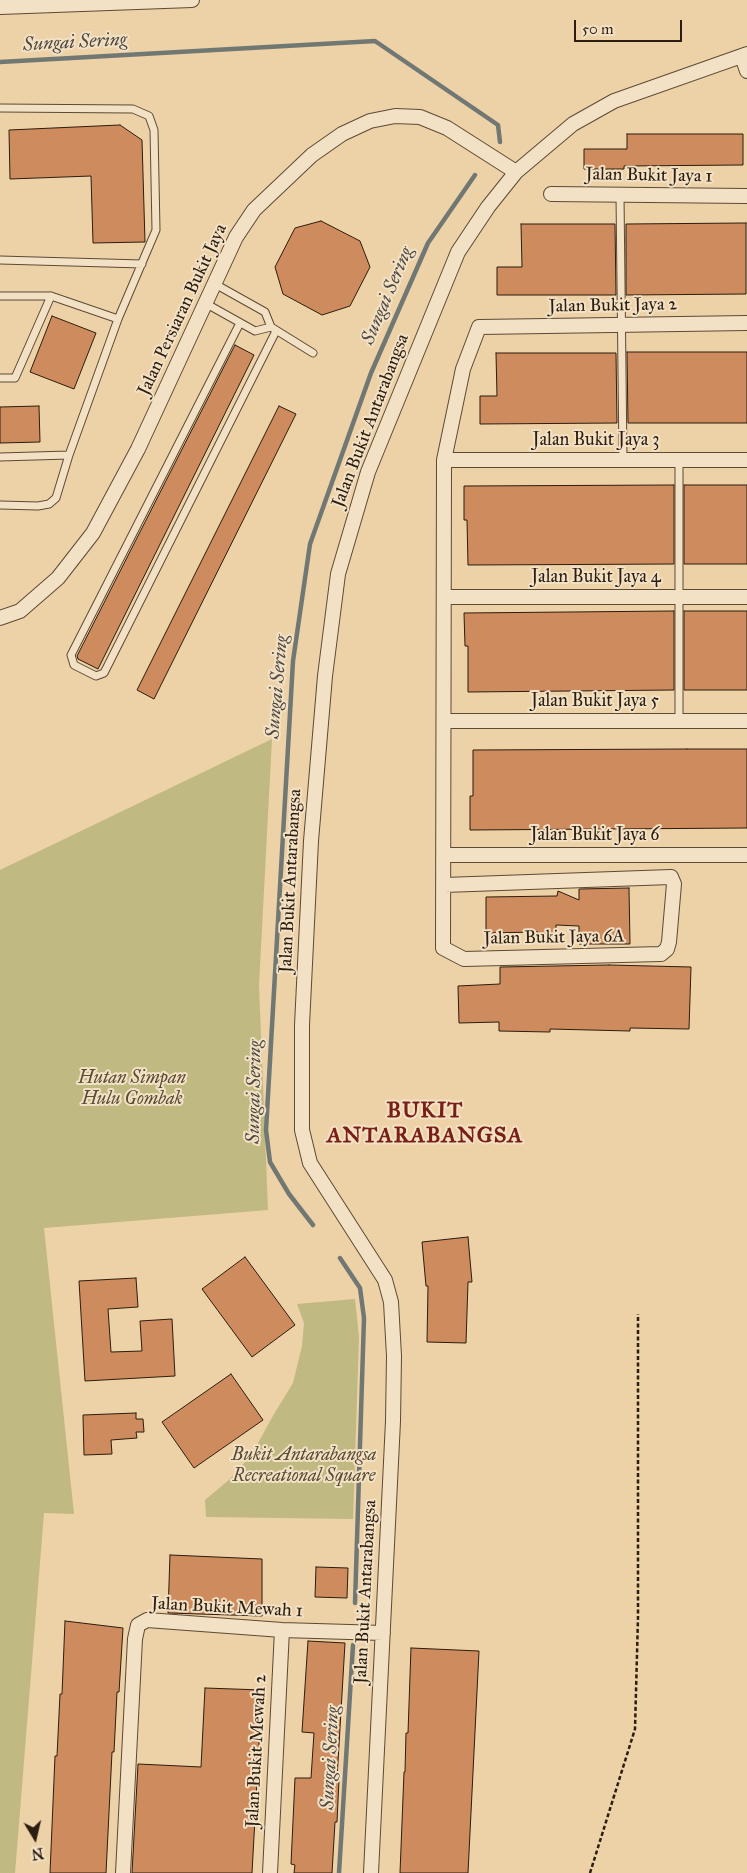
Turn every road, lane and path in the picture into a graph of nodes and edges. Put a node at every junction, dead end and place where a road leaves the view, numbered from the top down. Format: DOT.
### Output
graph roads {
  1 [pos="176,0"];
  2 [pos="192,0"];
  3 [pos="0,7"];
  4 [pos="744,55"];
  5 [pos="747,71"];
  6 [pos="0,108"];
  7 [pos="516,172"];
  8 [pos="551,194"];
  9 [pos="620,194"];
  10 [pos="747,196"];
  11 [pos="0,260"];
  12 [pos="142,264"];
  13 [pos="215,284"];
  14 [pos="0,296"];
  15 [pos="51,296"];
  16 [pos="205,303"];
  17 [pos="118,319"];
  18 [pos="240,323"];
  19 [pos="747,323"];
  20 [pos="621,325"];
  21 [pos="274,329"];
  22 [pos="313,353"];
  23 [pos="0,378"];
  24 [pos="69,455"];
  25 [pos="0,457"];
  26 [pos="444,460"];
  27 [pos="623,460"];
  28 [pos="679,460"];
  29 [pos="747,460"];
  30 [pos="0,505"];
  31 [pos="444,597"];
  32 [pos="679,597"];
  33 [pos="747,597"];
  34 [pos="0,618"];
  35 [pos="444,721"];
  36 [pos="679,721"];
  37 [pos="747,721"];
  38 [pos="444,855"];
  39 [pos="747,855"];
  40 [pos="444,885"];
  41 [pos="638,1314"];
  42 [pos="282,1630"];
  43 [pos="383,1633"];
  44 [pos="123,1873"];
  45 [pos="270,1873"];
  46 [pos="371,1873"];
  47 [pos="590,1873"];
  1 -- 2 [label="street"];
  1 -- 3 [label="street"];
  4 -- 5 [label="street"];
  4 -- 7 [label="street, Jalan Bukit Antarabangsa"];
  6 -- 12 [label="lane"];
  7 -- 13 [label="street, Jalan Persiaran Bukit Jaya"];
  7 -- 43 [label="street, Jalan Bukit Antarabangsa"];
  8 -- 9 [label="street, Jalan Bukit Jaya 1"];
  9 -- 10 [label="street, Jalan Bukit Jaya 1"];
  9 -- 20 [label="lane"];
  11 -- 12 [label="lane"];
  12 -- 17 [label="lane"];
  13 -- 16 [label="street, Jalan Persiaran Bukit Jaya"];
  13 -- 21 [label="lane"];
  14 -- 15 [label="lane"];
  15 -- 17 [label="lane"];
  15 -- 23 [label="lane"];
  16 -- 18 [label="lane"];
  16 -- 34 [label="street, Jalan Persiaran Bukit Jaya"];
  17 -- 24 [label="lane"];
  18 -- 21 [label="lane"];
  18 -- 21 [label="lane"];
  19 -- 20 [label="street, Jalan Bukit Jaya 2"];
  20 -- 26 [label="street, Jalan Bukit Jaya 2"];
  20 -- 27 [label="lane"];
  21 -- 22 [label="lane"];
  24 -- 25 [label="lane"];
  24 -- 30 [label="lane"];
  26 -- 27 [label="street, Jalan Bukit Jaya 3"];
  26 -- 31 [label="street"];
  27 -- 28 [label="street, Jalan Bukit Jaya 3"];
  28 -- 29 [label="street, Jalan Bukit Jaya 3"];
  28 -- 32 [label="lane"];
  31 -- 32 [label="street, Jalan Bukit Jaya 4"];
  31 -- 35 [label="street"];
  32 -- 33 [label="street, Jalan Bukit Jaya 4"];
  32 -- 36 [label="lane"];
  35 -- 36 [label="street, Jalan Bukit Jaya 5"];
  35 -- 38 [label="street"];
  36 -- 37 [label="street, Jalan Bukit Jaya 5"];
  38 -- 39 [label="street, Jalan Bukit Jaya 6"];
  38 -- 40 [label="street"];
  40 -- 40 [label="street, Jalan Bukit Jaya 6A"];
  41 -- 47 [label="path"];
  42 -- 43 [label="street, Jalan Bukit Mewah 1"];
  42 -- 44 [label="street, Jalan Bukit Mewah 1"];
  42 -- 45 [label="street, Jalan Bukit Mewah 2"];
  43 -- 46 [label="street, Jalan Bukit Antarabangsa"];
}
